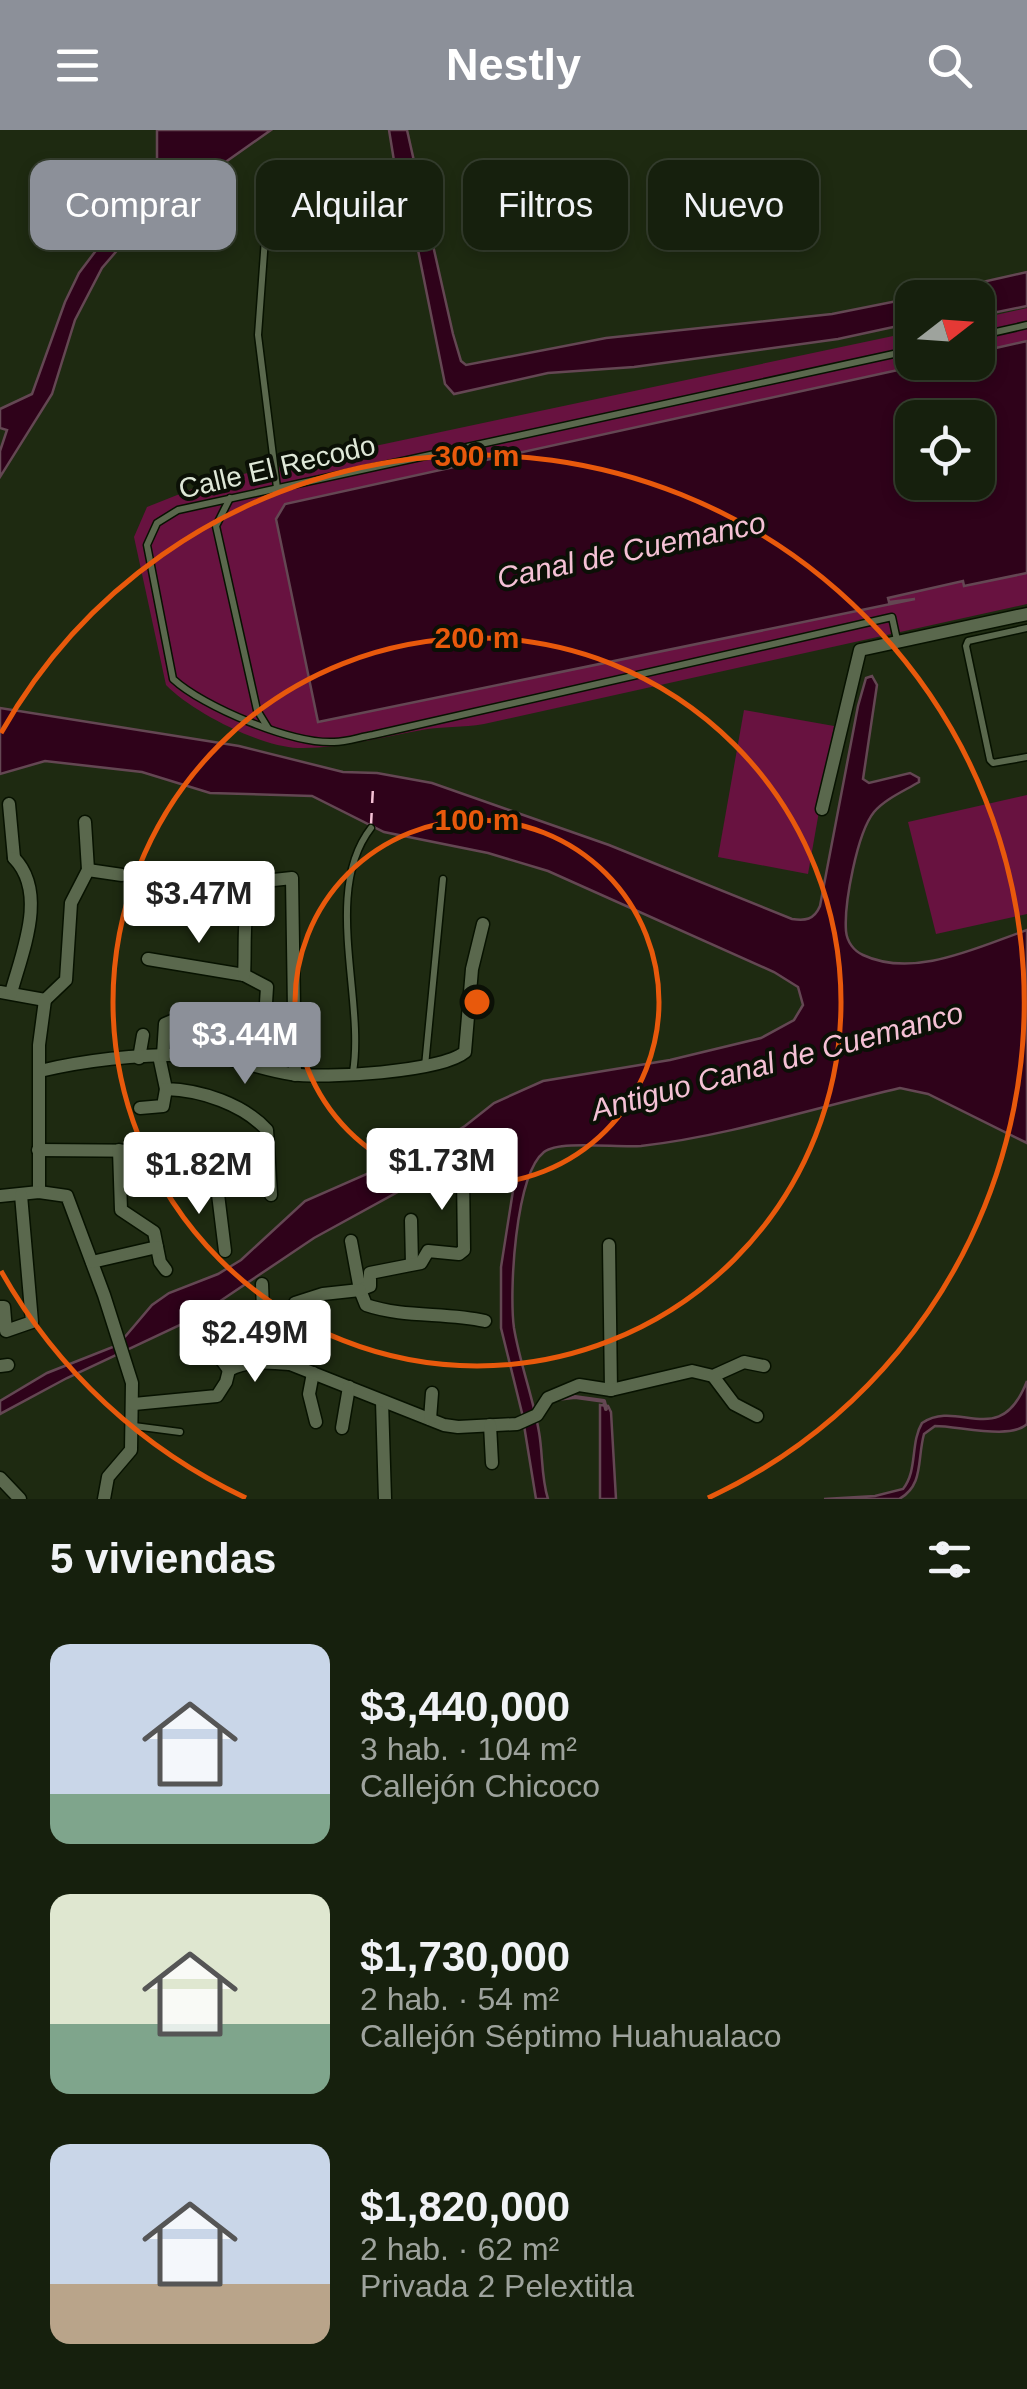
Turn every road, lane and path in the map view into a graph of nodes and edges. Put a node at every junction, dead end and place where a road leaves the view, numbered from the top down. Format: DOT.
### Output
graph roads {
  1 [pos="264,250"];
  2 [pos="1027,326"];
  3 [pos="995,333"];
  4 [pos="895,354"];
  5 [pos="277,488"];
  6 [pos="230,498"];
  7 [pos="1027,614"];
  8 [pos="1027,631"];
  9 [pos="897,642"];
  10 [pos="269,728"];
  11 [pos="1027,757"];
  12 [pos="9,804"];
  13 [pos="822,809"];
  14 [pos="85,822"];
  15 [pos="371,828"];
  16 [pos="14,858"];
  17 [pos="0,865"];
  18 [pos="88,870"];
  19 [pos="122,875"];
  20 [pos="442,878"];
  21 [pos="220,894"];
  22 [pos="249,897"];
  23 [pos="483,924"];
  24 [pos="148,959"];
  25 [pos="244,975"];
  26 [pos="6,993"];
  27 [pos="46,1000"];
  28 [pos="292,1021"];
  29 [pos="142,1034"];
  30 [pos="161,1056"];
  31 [pos="206,1056"];
  32 [pos="139,1058"];
  33 [pos="426,1066"];
  34 [pos="40,1071"];
  35 [pos="353,1072"];
  36 [pos="295,1075"];
  37 [pos="166,1089"];
  38 [pos="140,1108"];
  39 [pos="22,1109"];
  40 [pos="40,1110"];
  41 [pos="38,1150"];
  42 [pos="119,1150"];
  43 [pos="183,1160"];
  44 [pos="246,1160"];
  45 [pos="463,1175"];
  46 [pos="185,1177"];
  47 [pos="269,1177"];
  48 [pos="216,1178"];
  49 [pos="249,1182"];
  50 [pos="39,1192"];
  51 [pos="21,1195"];
  52 [pos="271,1195"];
  53 [pos="0,1196"];
  54 [pos="411,1220"];
  55 [pos="351,1241"];
  56 [pos="608,1246"];
  57 [pos="156,1247"];
  58 [pos="225,1251"];
  59 [pos="92,1262"];
  60 [pos="412,1264"];
  61 [pos="166,1270"];
  62 [pos="262,1284"];
  63 [pos="360,1290"];
  64 [pos="0,1307"];
  65 [pos="486,1321"];
  66 [pos="218,1355"];
  67 [pos="265,1362"];
  68 [pos="290,1364"];
  69 [pos="764,1366"];
  70 [pos="728,1369"];
  71 [pos="228,1370"];
  72 [pos="311,1379"];
  73 [pos="349,1387"];
  74 [pos="611,1390"];
  75 [pos="432,1393"];
  76 [pos="382,1401"];
  77 [pos="134,1404"];
  78 [pos="757,1416"];
  79 [pos="430,1419"];
  80 [pos="316,1422"];
  81 [pos="490,1425"];
  82 [pos="134,1426"];
  83 [pos="342,1428"];
  84 [pos="180,1432"];
  85 [pos="492,1464"];
  86 [pos="0,1478"];
  87 [pos="20,1499"];
  88 [pos="104,1499"];
  89 [pos="384,1499"];
  1 -- 5 [label="lane"];
  2 -- 3 [label="lane"];
  4 -- 5 [label="lane, Calle El Recodo"];
  5 -- 6 [label="lane, Calle El Recodo"];
  6 -- 10 [label="lane"];
  6 -- 10 [label="lane, Calle El Recodo"];
  7 -- 9 [label="street"];
  8 -- 11 [label="lane"];
  9 -- 10 [label="lane, Calle El Recodo"];
  9 -- 13 [label="street"];
  12 -- 16 [label="street"];
  14 -- 18 [label="street"];
  15 -- 35 [label="lane"];
  16 -- 17 [label="street"];
  16 -- 26 [label="street"];
  18 -- 19 [label="street"];
  18 -- 27 [label="street"];
  20 -- 33 [label="lane"];
  21 -- 22 [label="street"];
  22 -- 25 [label="street"];
  22 -- 28 [label="street"];
  23 -- 33 [label="street"];
  24 -- 25 [label="street"];
  25 -- 28 [label="street"];
  26 -- 27 [label="street"];
  27 -- 34 [label="street"];
  28 -- 36 [label="street"];
  29 -- 32 [label="street"];
  30 -- 31 [label="street"];
  30 -- 31 [label="street"];
  30 -- 32 [label="street"];
  30 -- 37 [label="street"];
  31 -- 36 [label="street"];
  32 -- 34 [label="street"];
  33 -- 35 [label="street"];
  34 -- 40 [label="street"];
  35 -- 36 [label="street"];
  37 -- 38 [label="street"];
  37 -- 47 [label="street"];
  39 -- 40 [label="street"];
  40 -- 41 [label="street"];
  41 -- 42 [label="street"];
  41 -- 50 [label="street"];
  42 -- 46 [label="street"];
  42 -- 57 [label="street"];
  43 -- 46 [label="street"];
  44 -- 49 [label="street"];
  45 -- 60 [label="street"];
  46 -- 48 [label="street"];
  47 -- 49 [label="street"];
  47 -- 52 [label="street"];
  48 -- 49 [label="street"];
  48 -- 58 [label="street"];
  50 -- 51 [label="street"];
  50 -- 59 [label="street"];
  51 -- 53 [label="street"];
  51 -- 64 [label="street"];
  54 -- 60 [label="street"];
  55 -- 63 [label="street"];
  56 -- 74 [label="street"];
  57 -- 59 [label="street"];
  57 -- 61 [label="street"];
  59 -- 77 [label="street"];
  60 -- 63 [label="street"];
  62 -- 67 [label="street"];
  63 -- 65 [label="street"];
  63 -- 68 [label="street"];
  66 -- 71 [label="street"];
  67 -- 68 [label="street"];
  67 -- 71 [label="street"];
  68 -- 72 [label="street"];
  69 -- 70 [label="street"];
  70 -- 74 [label="street"];
  70 -- 78 [label="street"];
  71 -- 77 [label="street"];
  72 -- 73 [label="street"];
  72 -- 80 [label="street"];
  73 -- 76 [label="street"];
  73 -- 83 [label="street"];
  74 -- 81 [label="street"];
  75 -- 79 [label="street"];
  76 -- 79 [label="street"];
  76 -- 89 [label="street"];
  77 -- 82 [label="street"];
  79 -- 81 [label="street"];
  81 -- 85 [label="street"];
  82 -- 84 [label="lane"];
  82 -- 88 [label="street"];
  86 -- 87 [label="street"];
}
